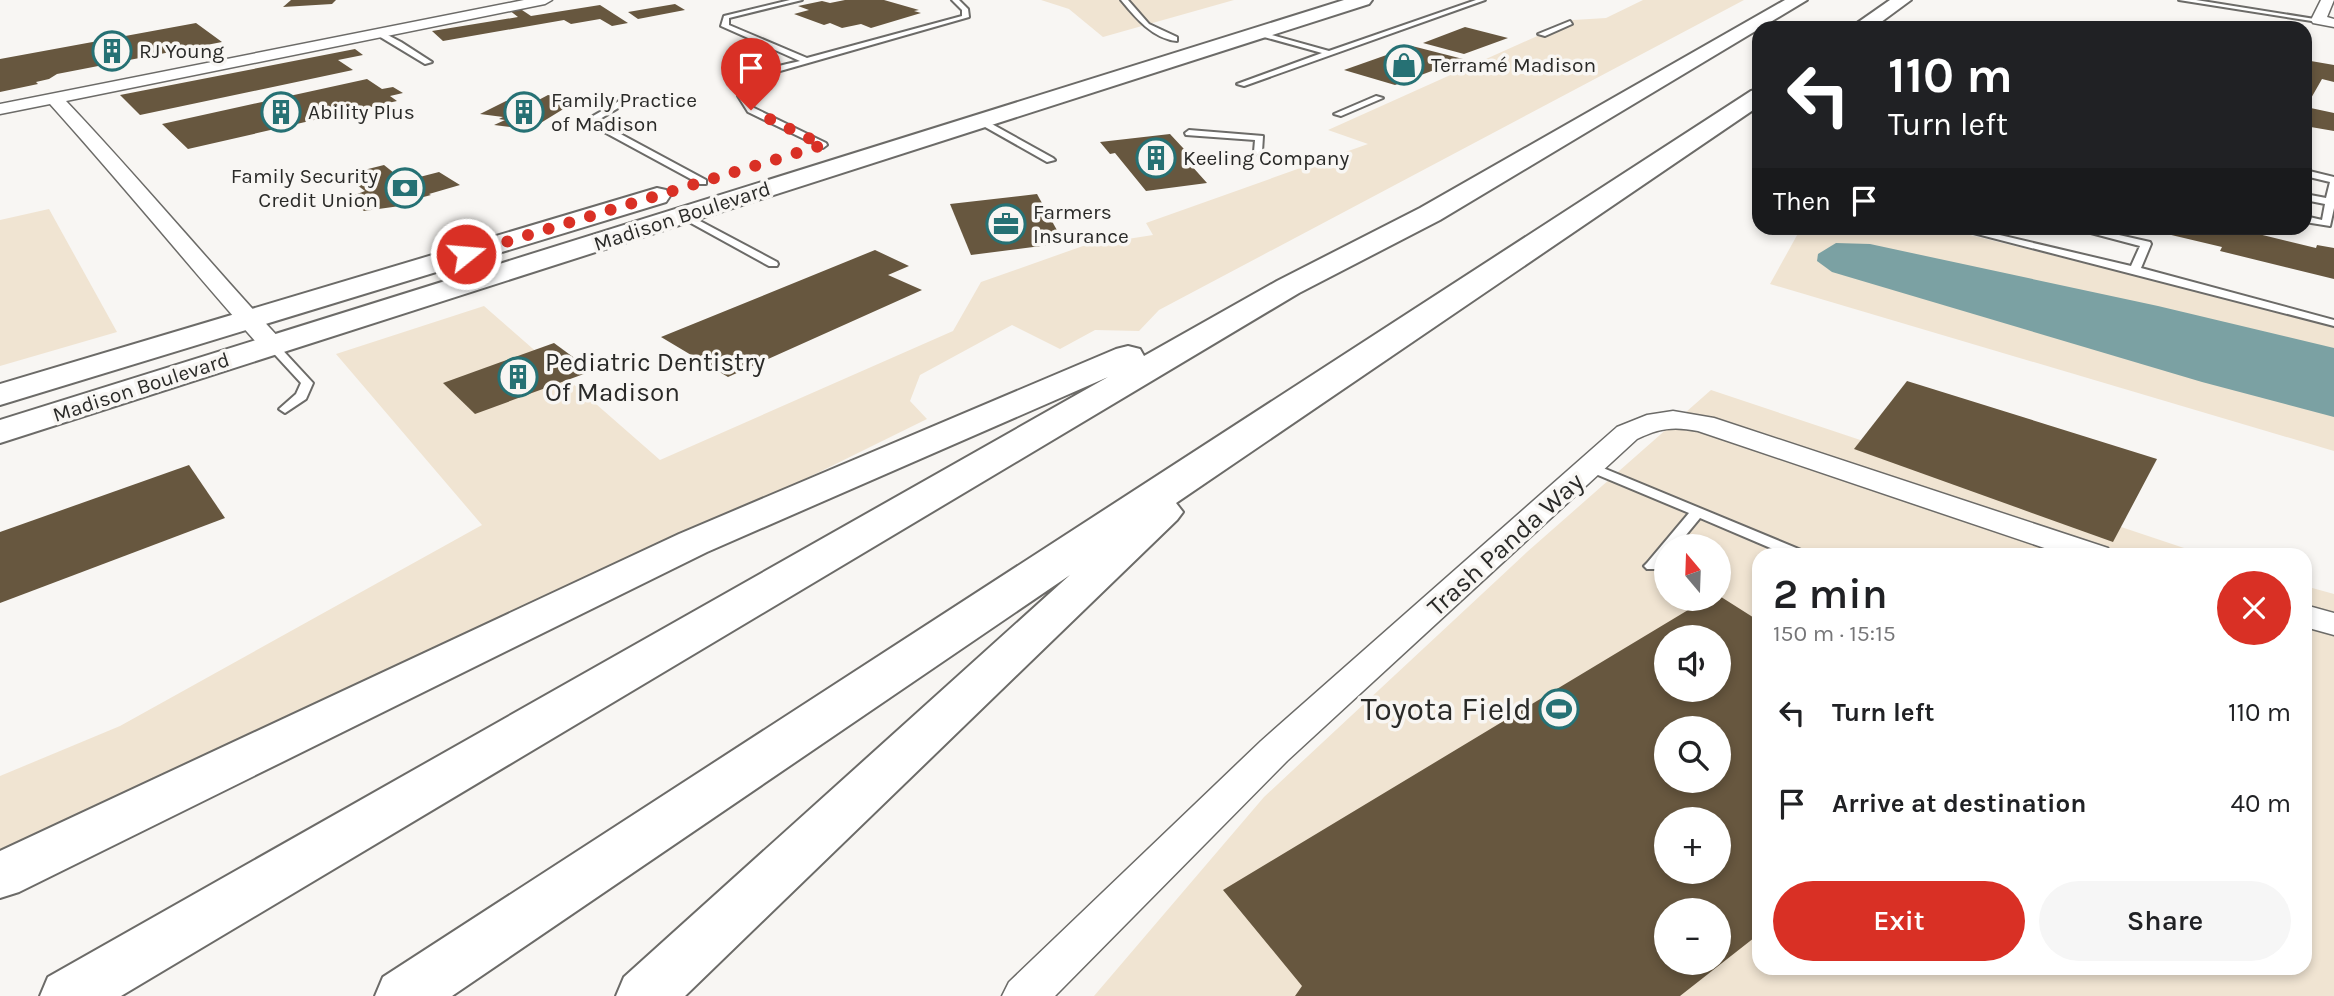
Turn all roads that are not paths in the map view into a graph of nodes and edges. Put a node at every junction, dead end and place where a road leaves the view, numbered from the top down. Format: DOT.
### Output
graph roads {
  1 [pos="545,0"];
  2 [pos="799,0"];
  3 [pos="956,0"];
  4 [pos="1124,0"];
  5 [pos="1303,0"];
  6 [pos="1363,0"];
  7 [pos="1482,0"];
  8 [pos="1798,0"];
  9 [pos="1902,0"];
  10 [pos="2182,0"];
  11 [pos="2328,0"];
  12 [pos="2318,20"];
  13 [pos="1762,21"];
  14 [pos="1870,21"];
  15 [pos="1570,23"];
  16 [pos="2334,23"];
  17 [pos="1752,27"];
  18 [pos="380,33"];
  19 [pos="1260,33"];
  20 [pos="1542,34"];
  21 [pos="1174,39"];
  22 [pos="1329,53"];
  23 [pos="807,61"];
  24 [pos="428,62"];
  25 [pos="1095,63"];
  26 [pos="1131,74"];
  27 [pos="1241,83"];
  28 [pos="54,98"];
  29 [pos="1378,98"];
  30 [pos="629,99"];
  31 [pos="1752,101"];
  32 [pos="0,109"];
  33 [pos="1338,114"];
  34 [pos="981,121"];
  35 [pos="1189,133"];
  36 [pos="823,145"];
  37 [pos="1258,152"];
  38 [pos="783,158"];
  39 [pos="1050,160"];
  40 [pos="730,174"];
  41 [pos="2312,175"];
  42 [pos="2334,181"];
  43 [pos="703,182"];
  44 [pos="2312,198"];
  45 [pos="2330,202"];
  46 [pos="683,215"];
  47 [pos="2312,221"];
  48 [pos="2330,225"];
  49 [pos="1988,235"];
  50 [pos="2107,235"];
  51 [pos="773,264"];
  52 [pos="2135,270"];
  53 [pos="1288,287"];
  54 [pos="249,320"];
  55 [pos="2334,323"];
  56 [pos="272,345"];
  57 [pos="0,395"];
  58 [pos="285,409"];
  59 [pos="0,432"];
  60 [pos="1245,435"];
  61 [pos="1591,467"];
  62 [pos="1698,512"];
  63 [pos="1680,534"];
  64 [pos="1784,548"];
  65 [pos="2076,548"];
  66 [pos="1654,564"];
  67 [pos="1652,566"];
  68 [pos="2312,618"];
  69 [pos="2334,624"];
  70 [pos="0,877"];
  71 [pos="69,996"];
  72 [pos="404,996"];
  73 [pos="645,996"];
  74 [pos="1024,996"];
  1 -- 18 [label="street"];
  2 -- 23 [label="lane"];
  3 -- 23 [label="lane"];
  4 -- 21 [label="lane"];
  5 -- 21 [label="main road, Madison Boulevard"];
  6 -- 19 [label="main road, Madison Boulevard"];
  7 -- 22 [label="lane"];
  8 -- 13 [label="main road"];
  9 -- 14 [label="main road"];
  10 -- 12 [label="lane"];
  11 -- 12 [label="street"];
  12 -- 16 [label="street"];
  15 -- 20 [label="lane"];
  17 -- 53 [label="main road"];
  18 -- 24 [label="lane"];
  18 -- 28 [label="street"];
  19 -- 22 [label="lane"];
  19 -- 26 [label="main road, Madison Boulevard"];
  21 -- 25 [label="main road, Madison Boulevard"];
  22 -- 27 [label="lane"];
  23 -- 36 [label="lane"];
  25 -- 26 [label="main road"];
  25 -- 36 [label="main road, Madison Boulevard"];
  26 -- 34 [label="main road, Madison Boulevard"];
  28 -- 32 [label="street"];
  28 -- 54 [label="street"];
  29 -- 33 [label="lane"];
  30 -- 43 [label="lane"];
  31 -- 60 [label="main road"];
  34 -- 39 [label="lane"];
  34 -- 46 [label="main road, Madison Boulevard"];
  35 -- 37 [label="lane"];
  36 -- 38 [label="main road, Madison Boulevard"];
  40 -- 43 [label="main road, Madison Boulevard"];
  41 -- 42 [label="lane"];
  42 -- 45 [label="lane"];
  43 -- 54 [label="main road, Madison Boulevard"];
  44 -- 45 [label="lane"];
  45 -- 48 [label="lane"];
  46 -- 51 [label="lane"];
  46 -- 56 [label="main road, Madison Boulevard"];
  47 -- 48 [label="lane"];
  49 -- 52 [label="lane"];
  50 -- 52 [label="lane"];
  52 -- 55 [label="lane"];
  53 -- 70 [label="main road"];
  53 -- 71 [label="main road"];
  54 -- 56 [label="street"];
  54 -- 57 [label="main road, Madison Boulevard"];
  56 -- 58 [label="lane"];
  56 -- 59 [label="main road, Madison Boulevard"];
  60 -- 72 [label="main road"];
  60 -- 73 [label="main road"];
  61 -- 62 [label="lane"];
  61 -- 65 [label="street, Trash Panda Way"];
  61 -- 74 [label="street, Trash Panda Way"];
  62 -- 63 [label="lane"];
  62 -- 64 [label="lane"];
  66 -- 67 [label="lane"];
  68 -- 69 [label="street"];
}
